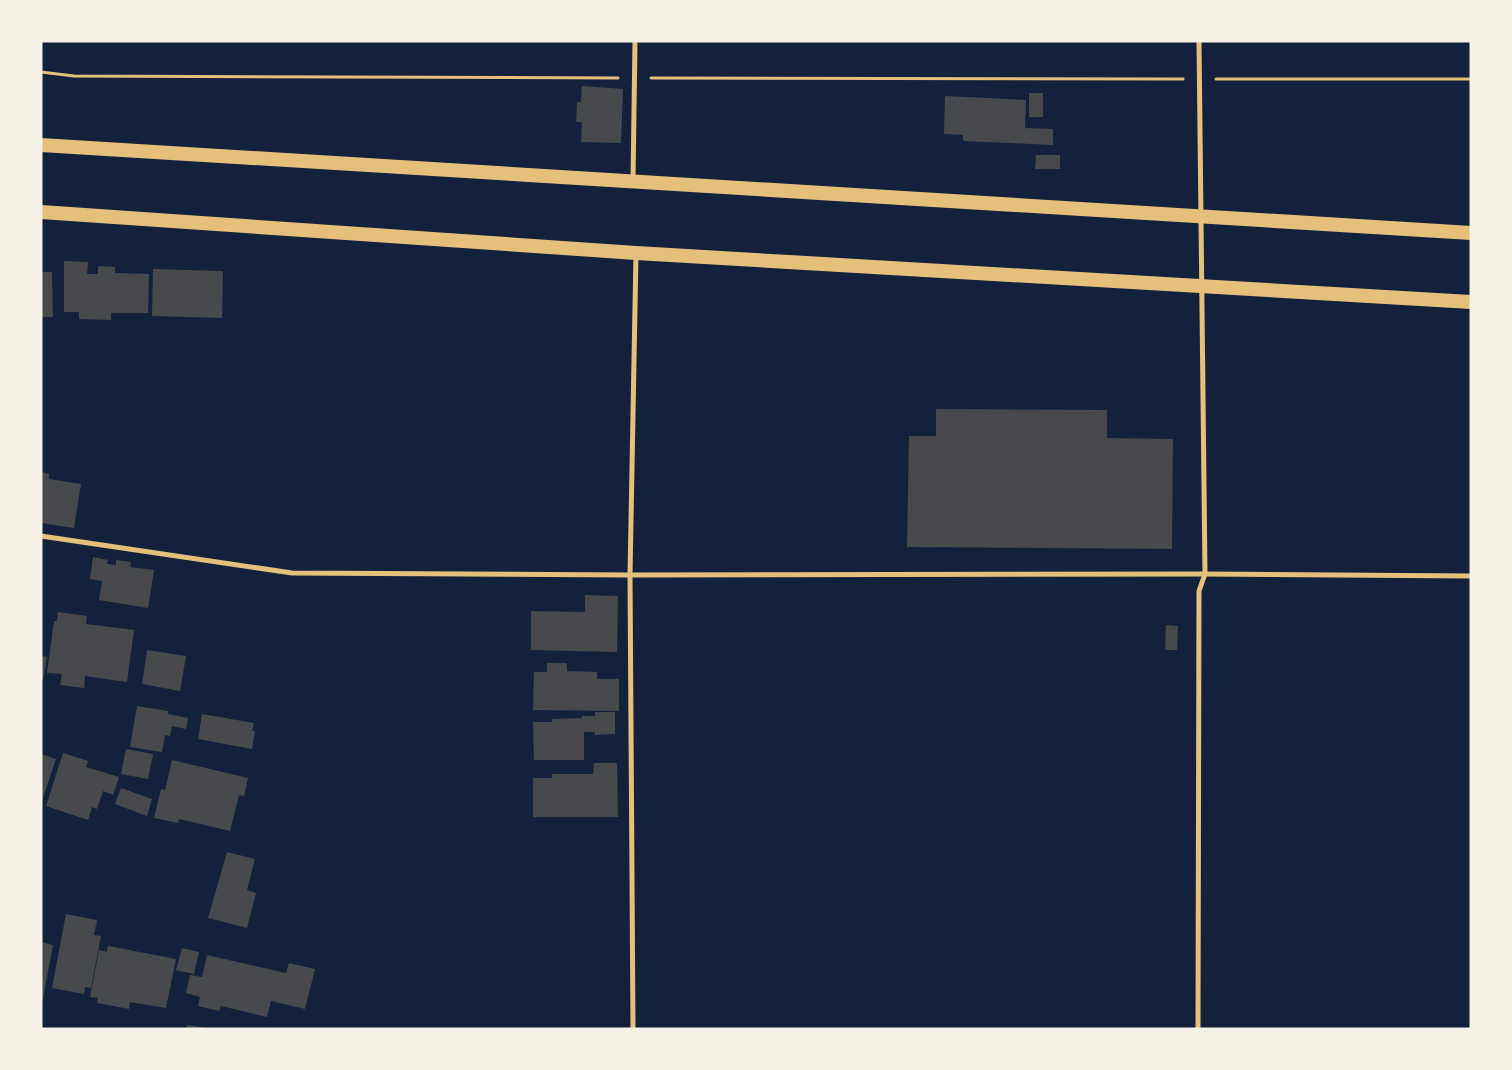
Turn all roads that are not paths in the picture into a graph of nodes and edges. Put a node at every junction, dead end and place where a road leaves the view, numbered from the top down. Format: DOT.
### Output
graph roads {
  1 [pos="635,41"];
  2 [pos="1199,41"];
  3 [pos="41,144"];
  4 [pos="634,182"];
  5 [pos="41,212"];
  6 [pos="1201,217"];
  7 [pos="1471,233"];
  8 [pos="636,253"];
  9 [pos="1203,286"];
  10 [pos="1471,302"];
  11 [pos="41,536"];
  12 [pos="1205,574"];
  13 [pos="630,575"];
  14 [pos="1471,576"];
  15 [pos="633,1029"];
  16 [pos="1198,1029"];
  1 -- 4 [label="street"];
  2 -- 6 [label="street"];
  3 -- 4 [label="highway"];
  4 -- 6 [label="highway"];
  5 -- 8 [label="highway"];
  6 -- 7 [label="highway"];
  6 -- 9 [label="street"];
  8 -- 9 [label="highway"];
  8 -- 13 [label="street"];
  9 -- 10 [label="highway"];
  9 -- 12 [label="street"];
  11 -- 13 [label="street"];
  12 -- 13 [label="street"];
  12 -- 14 [label="street"];
  12 -- 16 [label="street"];
  13 -- 15 [label="street"];
}
